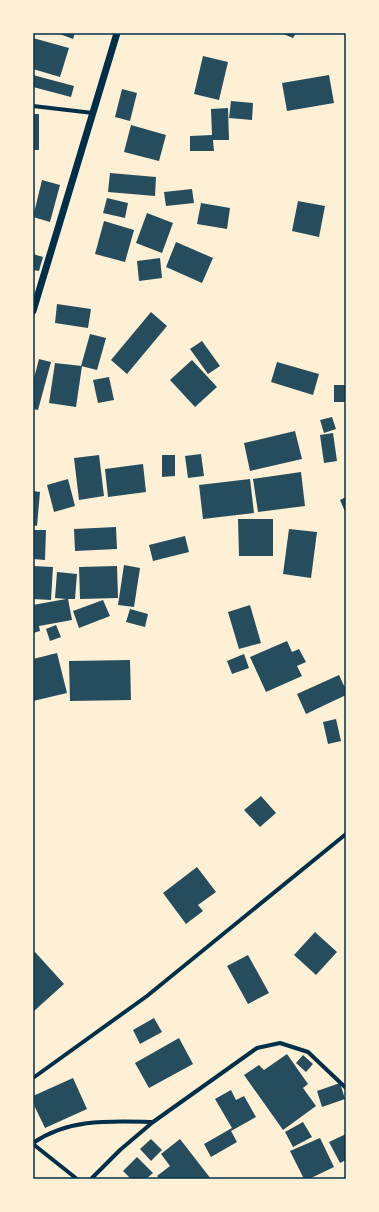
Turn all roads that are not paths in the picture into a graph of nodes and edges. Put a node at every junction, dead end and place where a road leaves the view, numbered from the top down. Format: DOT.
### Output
graph roads {
  1 [pos="117,33"];
  2 [pos="33,106"];
  3 [pos="93,113"];
  4 [pos="33,311"];
  5 [pos="346,834"];
  6 [pos="33,1078"];
  7 [pos="346,1088"];
  8 [pos="153,1122"];
  9 [pos="33,1143"];
  10 [pos="78,1179"];
  11 [pos="91,1179"];
  1 -- 3 [label="street"];
  2 -- 3 [label="street"];
  3 -- 4 [label="street"];
  5 -- 6 [label="street"];
  7 -- 8 [label="street"];
  8 -- 9 [label="street"];
  8 -- 11 [label="street"];
  9 -- 10 [label="street"];
}
